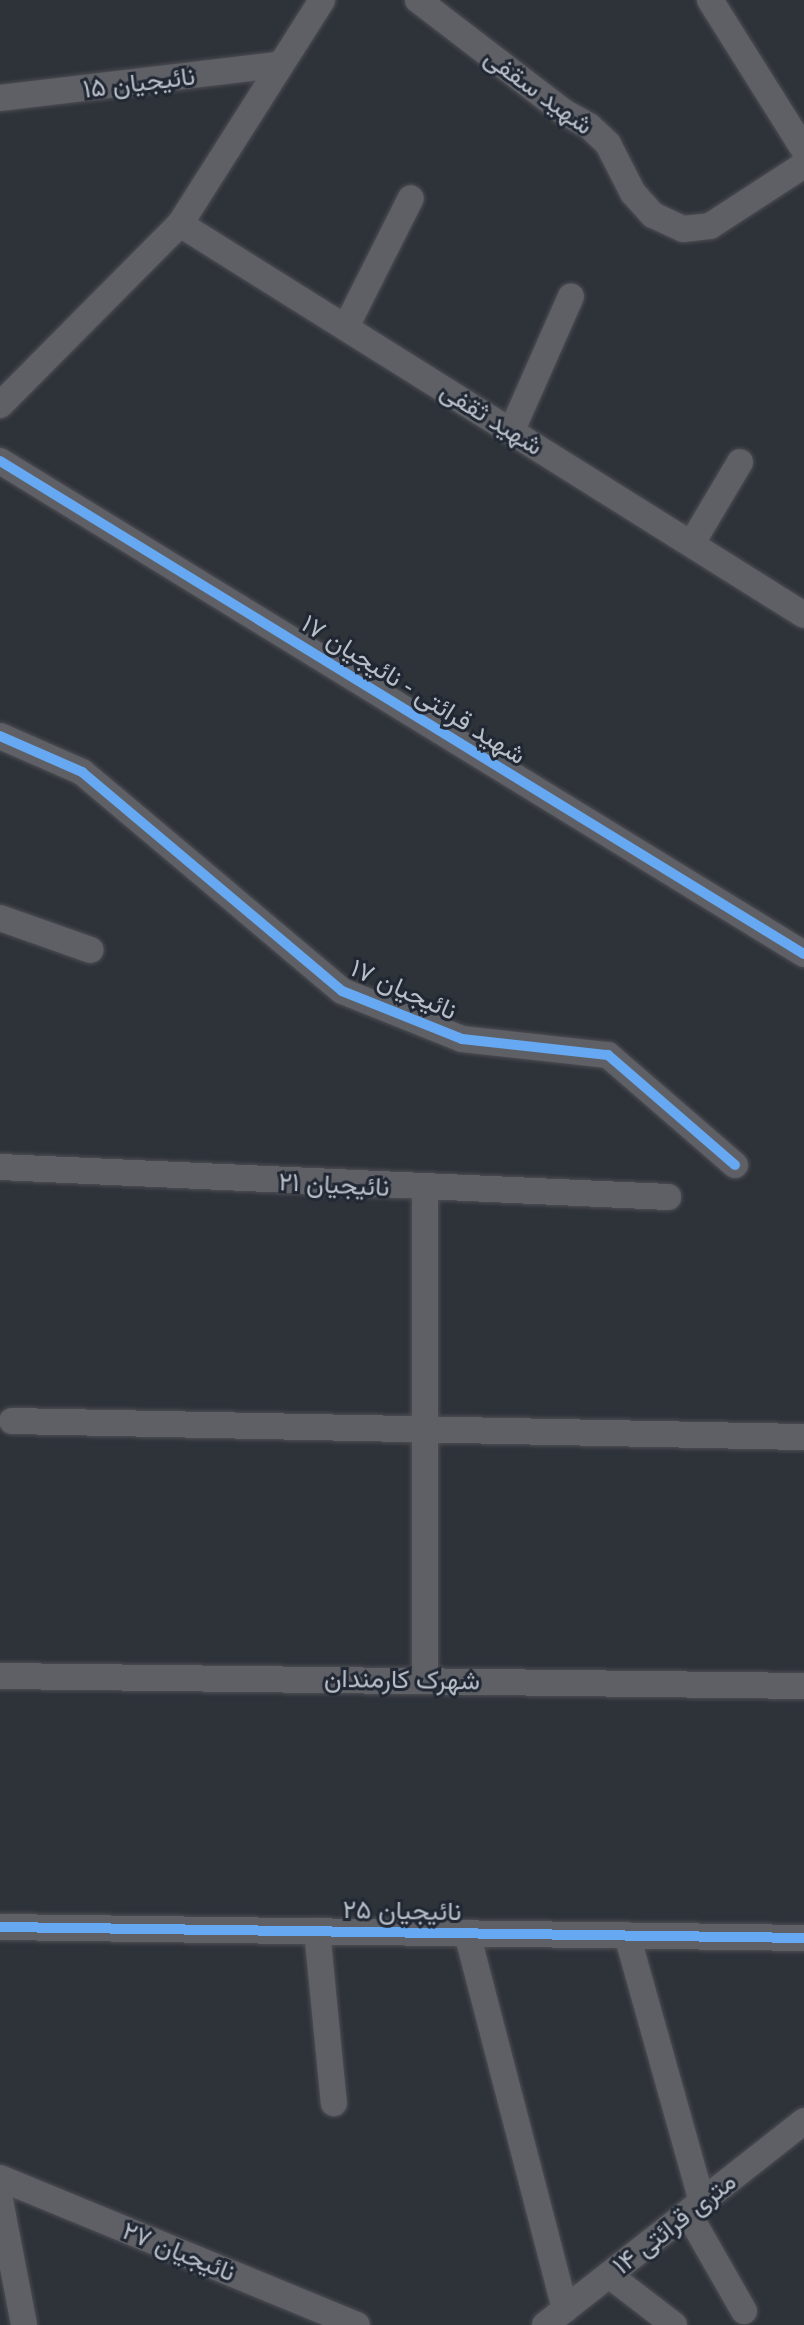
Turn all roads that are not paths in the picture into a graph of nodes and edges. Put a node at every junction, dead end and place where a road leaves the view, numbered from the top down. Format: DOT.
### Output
graph roads {
  1 [pos="322,0"];
  2 [pos="418,0"];
  3 [pos="710,0"];
  4 [pos="277,65"];
  5 [pos="0,98"];
  6 [pos="804,150"];
  7 [pos="804,165"];
  8 [pos="411,198"];
  9 [pos="180,224"];
  10 [pos="571,296"];
  11 [pos="346,327"];
  12 [pos="0,405"];
  13 [pos="512,430"];
  14 [pos="0,461"];
  15 [pos="740,462"];
  16 [pos="692,543"];
  17 [pos="804,615"];
  18 [pos="0,736"];
  19 [pos="0,918"];
  20 [pos="91,950"];
  21 [pos="804,954"];
  22 [pos="735,1165"];
  23 [pos="0,1167"];
  24 [pos="425,1188"];
  25 [pos="668,1197"];
  26 [pos="12,1421"];
  27 [pos="423,1431"];
  28 [pos="804,1437"];
  29 [pos="0,1676"];
  30 [pos="425,1679"];
  31 [pos="804,1686"];
  32 [pos="0,1927"];
  33 [pos="317,1931"];
  34 [pos="467,1933"];
  35 [pos="627,1935"];
  36 [pos="804,1938"];
  37 [pos="334,2103"];
  38 [pos="804,2121"];
  39 [pos="0,2178"];
  40 [pos="0,2200"];
  41 [pos="695,2207"];
  42 [pos="609,2275"];
  43 [pos="744,2311"];
  44 [pos="555,2317"];
  45 [pos="24,2325"];
  46 [pos="357,2325"];
  47 [pos="674,2325"];
  1 -- 4 [label="street"];
  2 -- 7 [label="street, شهید سقفی"];
  3 -- 6 [label="street"];
  4 -- 5 [label="street, نائیجیان ۱۵"];
  4 -- 9 [label="street"];
  8 -- 11 [label="street"];
  9 -- 11 [label="street, شهید ثقفی"];
  9 -- 12 [label="street"];
  10 -- 13 [label="street"];
  11 -- 13 [label="street, شهید ثقفی"];
  13 -- 16 [label="street, شهید ثقفی"];
  14 -- 21 [label="street, شهید قرائتی - نائیجیان ۱۷"];
  15 -- 16 [label="street"];
  16 -- 17 [label="street, شهید ثقفی"];
  18 -- 22 [label="street, نائیجیان ۱۷"];
  19 -- 20 [label="street"];
  23 -- 24 [label="street, نائیجیان ۲۱"];
  24 -- 25 [label="street, نائیجیان ۲۱"];
  24 -- 27 [label="street"];
  26 -- 27 [label="street"];
  27 -- 28 [label="street"];
  27 -- 30 [label="street"];
  29 -- 30 [label="street, شهرک کارمندان"];
  30 -- 31 [label="street, شهرک کارمندان"];
  32 -- 33 [label="street, نائیجیان ۲۵"];
  33 -- 34 [label="street, نائیجیان ۲۵"];
  33 -- 37 [label="street"];
  34 -- 35 [label="street, نائیجیان ۲۵"];
  34 -- 44 [label="street"];
  35 -- 36 [label="street, نائیجیان ۲۵"];
  35 -- 41 [label="street"];
  38 -- 41 [label="street, ۱۴ متری قرائتی"];
  39 -- 46 [label="street, نائیجیان ۲۷"];
  40 -- 45 [label="street"];
  41 -- 42 [label="street, ۱۴ متری قرائتی"];
  41 -- 43 [label="street"];
  42 -- 44 [label="street, ۱۴ متری قرائتی"];
  42 -- 47 [label="street"];
}
